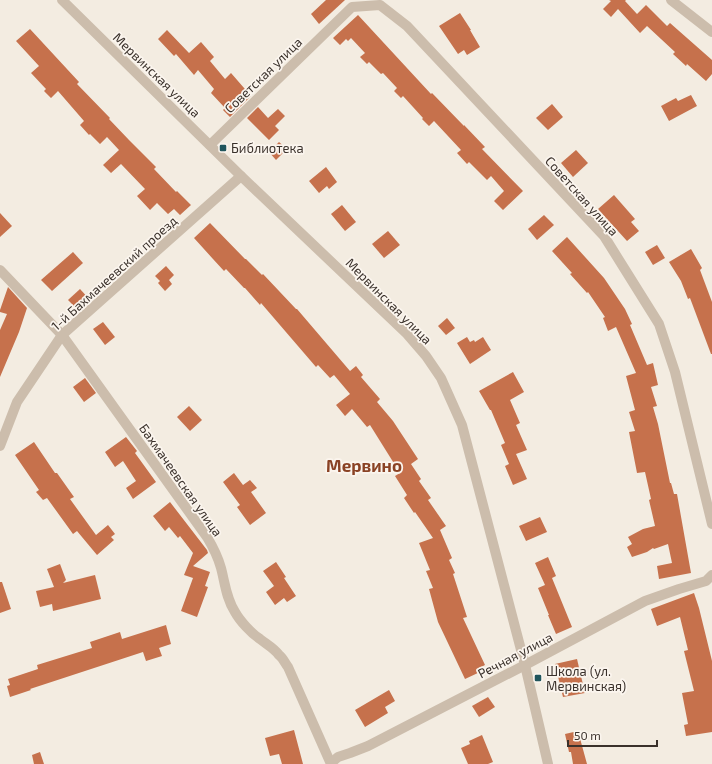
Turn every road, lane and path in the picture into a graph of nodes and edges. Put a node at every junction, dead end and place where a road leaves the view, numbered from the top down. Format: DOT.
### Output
graph roads {
  1 [pos="62,0"];
  2 [pos="671,0"];
  3 [pos="349,3"];
  4 [pos="712,32"];
  5 [pos="210,145"];
  6 [pos="241,176"];
  7 [pos="0,270"];
  8 [pos="62,335"];
  9 [pos="0,446"];
  10 [pos="712,524"];
  11 [pos="712,575"];
  12 [pos="525,665"];
  13 [pos="331,763"];
  14 [pos="548,764"];
  1 -- 5 [label="street, Мервинская улица"];
  2 -- 4 [label="street"];
  3 -- 5 [label="street, Советская улица"];
  3 -- 10 [label="street, Советская улица"];
  5 -- 6 [label="street, Мервинская улица"];
  6 -- 8 [label="street, 1-й Бахмачеевский проезд"];
  6 -- 12 [label="street, Мервинская улица"];
  7 -- 8 [label="street, Бахмачеевская улица"];
  8 -- 9 [label="street, 1-й Бахмачеевский проезд"];
  8 -- 13 [label="street, Бахмачеевская улица"];
  11 -- 12 [label="street, Речная улица"];
  12 -- 13 [label="street, Речная улица"];
  12 -- 14 [label="street, Мервинская улица"];
}
